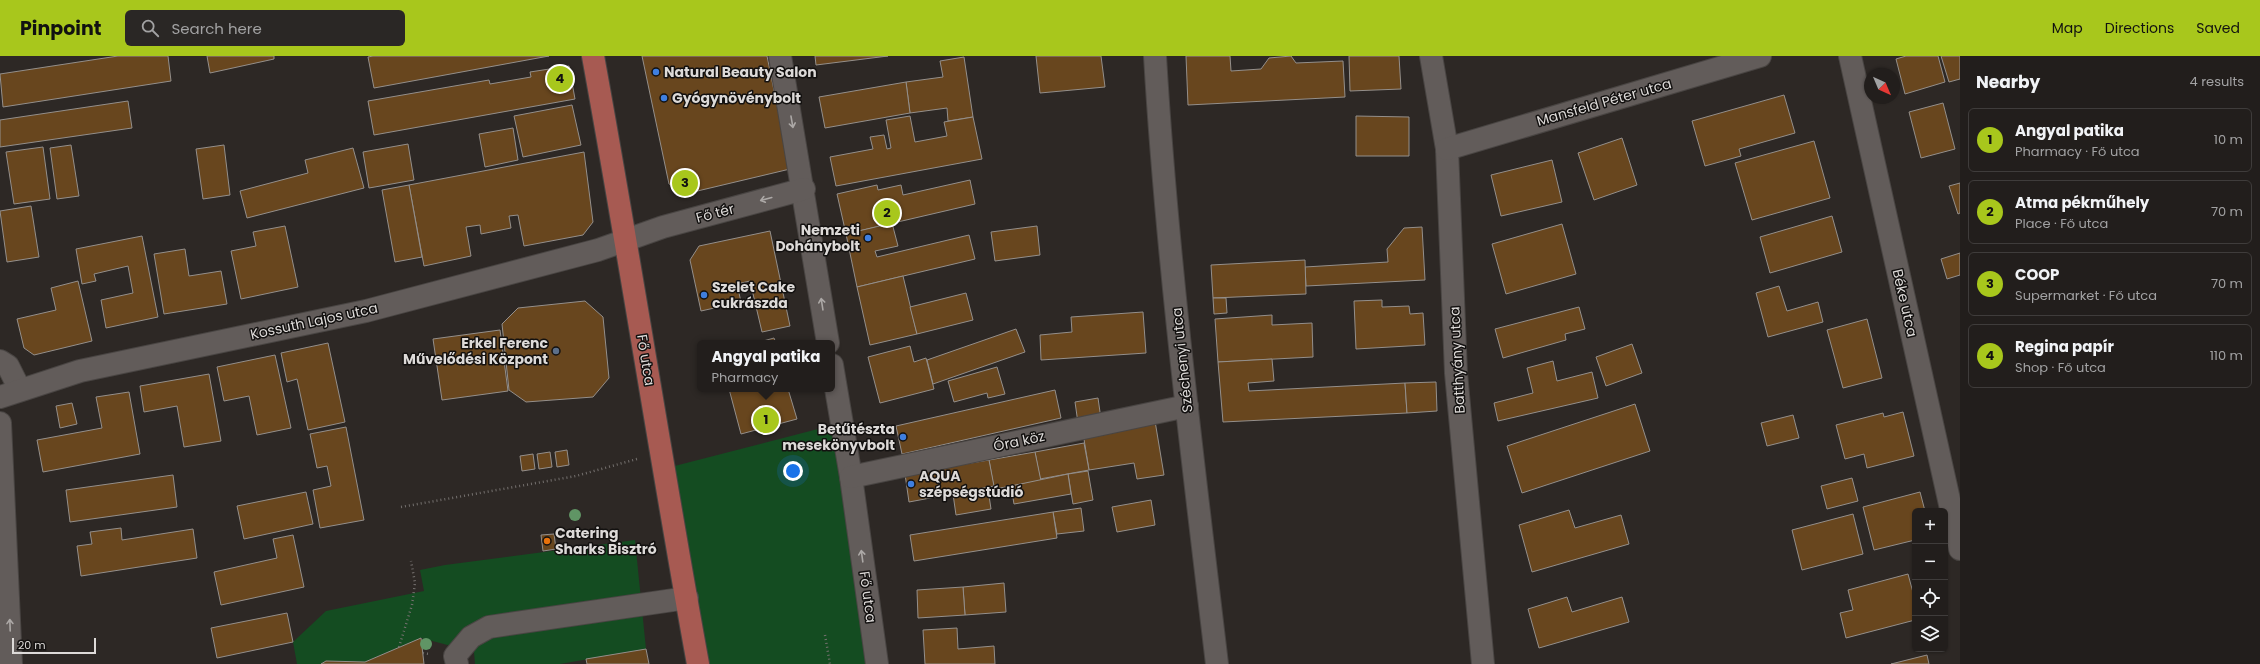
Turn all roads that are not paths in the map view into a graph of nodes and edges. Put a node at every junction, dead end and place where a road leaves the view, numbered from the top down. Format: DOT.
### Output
graph roads {
  1 [pos="593,56"];
  2 [pos="780,56"];
  3 [pos="1155,56"];
  4 [pos="1431,56"];
  5 [pos="1760,56"];
  6 [pos="1850,56"];
  7 [pos="1447,149"];
  8 [pos="804,189"];
  9 [pos="626,240"];
  10 [pos="828,340"];
  11 [pos="0,361"];
  12 [pos="835,383"];
  13 [pos="10,394"];
  14 [pos="1187,406"];
  15 [pos="0,423"];
  16 [pos="851,477"];
  17 [pos="1960,549"];
  18 [pos="687,598"];
  19 [pos="11,664"];
  20 [pos="457,664"];
  21 [pos="698,664"];
  22 [pos="877,664"];
  23 [pos="1217,664"];
  24 [pos="1483,664"];
  1 -- 9 [label="main road, Fő utca"];
  2 -- 8 [label="street, one-way"];
  3 -- 14 [label="street, Széchenyi utca"];
  4 -- 7 [label="street, Batthyány utca"];
  5 -- 7 [label="street, Mansfeld Péter utca"];
  6 -- 17 [label="street, Béke utca"];
  7 -- 24 [label="street, Batthyány utca"];
  8 -- 9 [label="street, Fő tér, one-way"];
  10 -- 8 [label="street, one-way"];
  9 -- 13 [label="street, Kossuth Lajos utca"];
  9 -- 18 [label="main road, Fő utca"];
  11 -- 13 [label="street"];
  12 -- 16 [label="street, Fő utca"];
  14 -- 16 [label="street, Óra köz"];
  14 -- 23 [label="street, Széchenyi utca"];
  19 -- 15 [label="street, one-way"];
  22 -- 16 [label="street, Fő utca, one-way"];
  18 -- 20 [label="street"];
  18 -- 21 [label="main road, Fő utca"];
}
